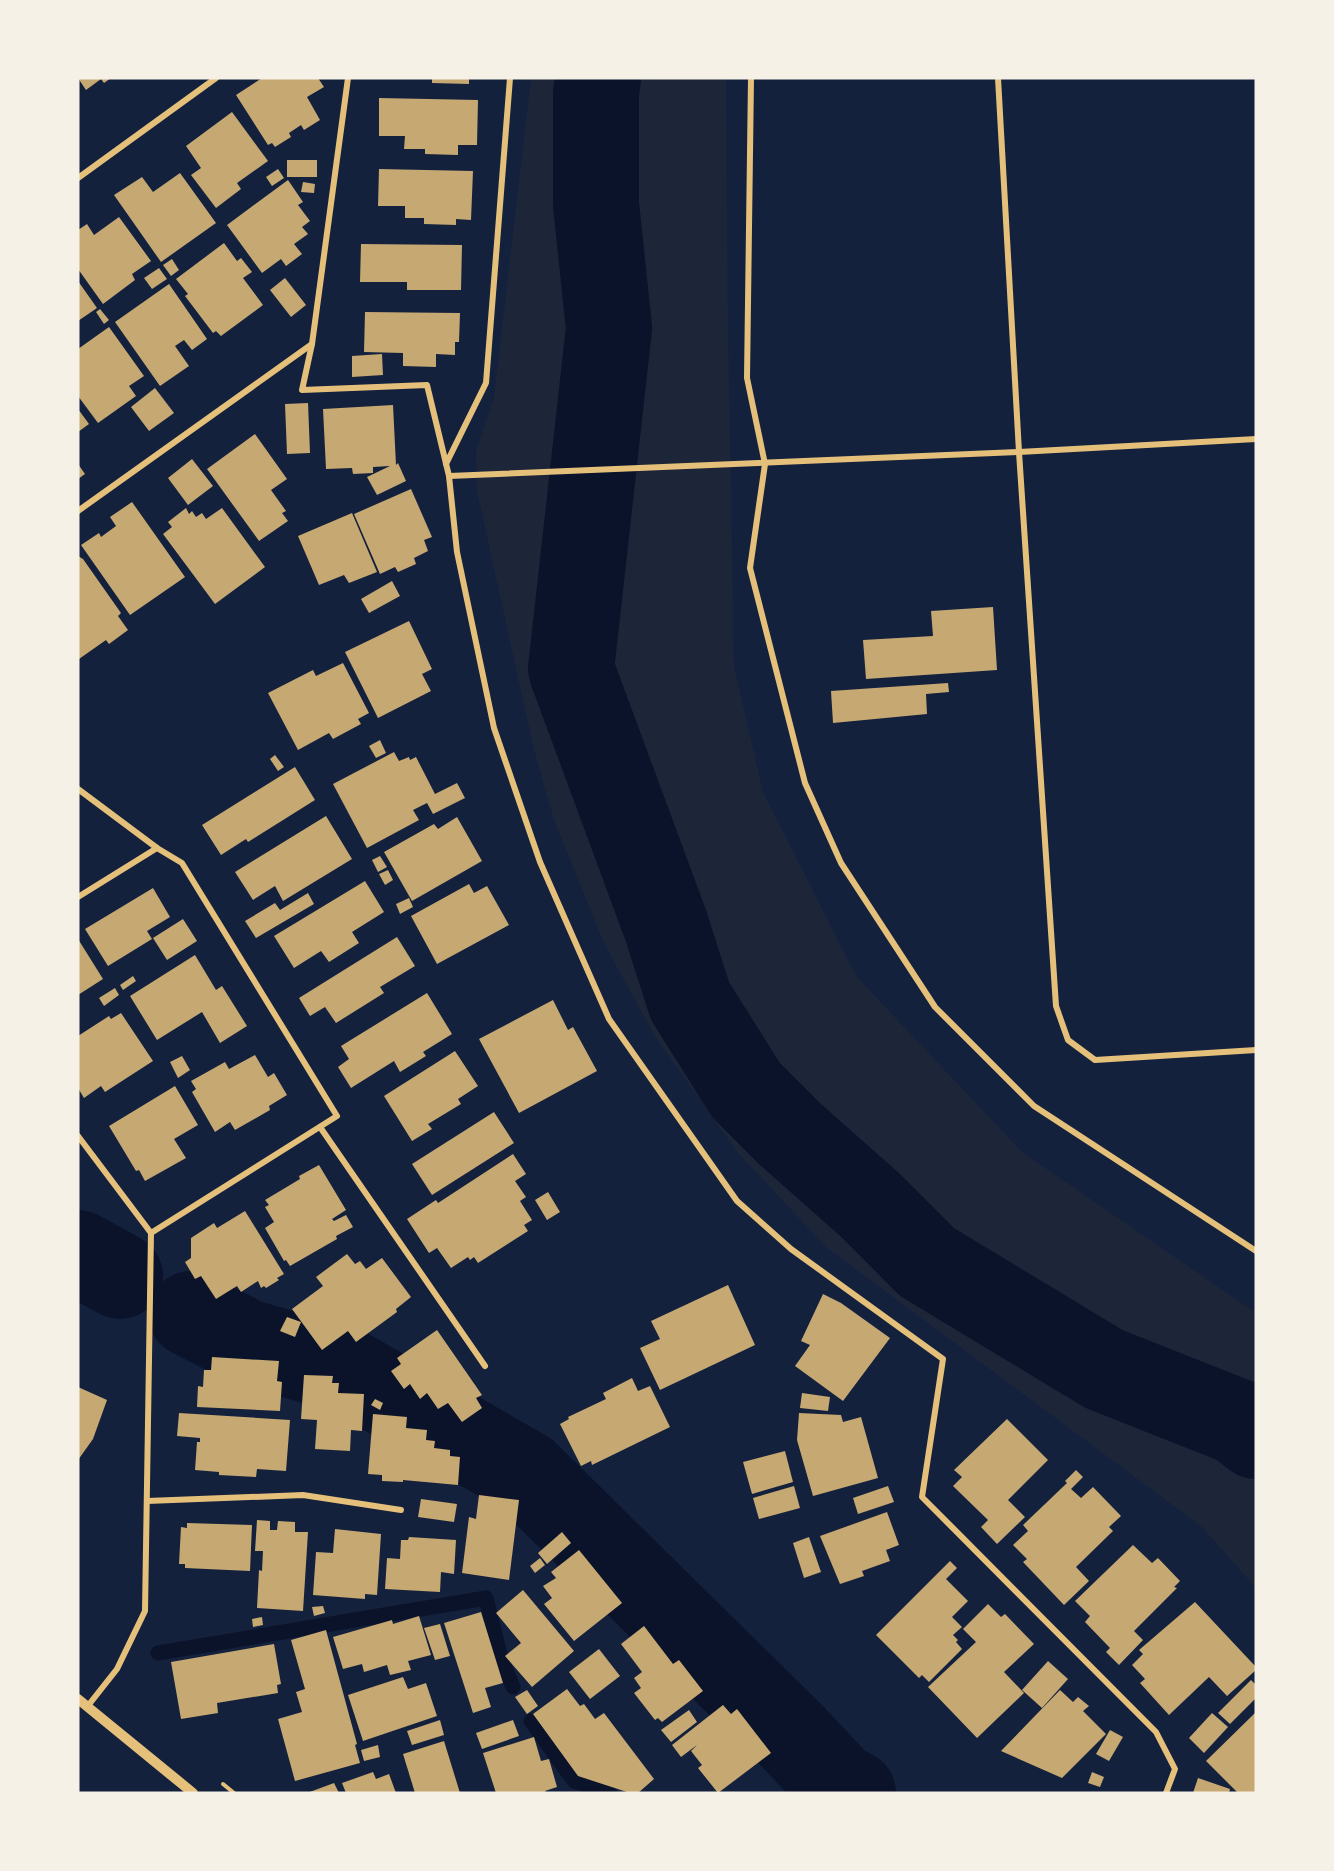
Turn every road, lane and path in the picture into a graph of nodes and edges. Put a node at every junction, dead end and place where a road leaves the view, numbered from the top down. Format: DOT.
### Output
graph roads {
  1 [pos="216,78"];
  2 [pos="348,78"];
  3 [pos="510,78"];
  4 [pos="751,78"];
  5 [pos="998,78"];
  6 [pos="78,178"];
  7 [pos="312,344"];
  8 [pos="1256,439"];
  9 [pos="1019,453"];
  10 [pos="446,464"];
  11 [pos="765,464"];
  12 [pos="449,476"];
  13 [pos="78,511"];
  14 [pos="78,789"];
  15 [pos="157,848"];
  16 [pos="78,897"];
  17 [pos="1256,1050"];
  18 [pos="320,1126"];
  19 [pos="78,1136"];
  20 [pos="151,1233"];
  21 [pos="1256,1251"];
  22 [pos="485,1366"];
  23 [pos="147,1501"];
  24 [pos="401,1510"];
  25 [pos="78,1699"];
  26 [pos="87,1707"];
  27 [pos="193,1793"];
  28 [pos="1166,1793"];
  1 -- 6 [label="street"];
  2 -- 7 [label="street"];
  3 -- 10 [label="street"];
  4 -- 11 [label="street"];
  5 -- 9 [label="street"];
  7 -- 10 [label="street"];
  7 -- 13 [label="street"];
  8 -- 9 [label="street"];
  9 -- 11 [label="street"];
  9 -- 17 [label="street"];
  10 -- 12 [label="street"];
  11 -- 12 [label="street"];
  11 -- 21 [label="street"];
  12 -- 28 [label="street"];
  14 -- 15 [label="street"];
  15 -- 16 [label="street"];
  15 -- 18 [label="street"];
  18 -- 20 [label="street"];
  18 -- 22 [label="street"];
  19 -- 20 [label="street"];
  20 -- 23 [label="street"];
  23 -- 24 [label="street"];
  23 -- 26 [label="street"];
  25 -- 26 [label="street"];
  26 -- 27 [label="street"];
}
